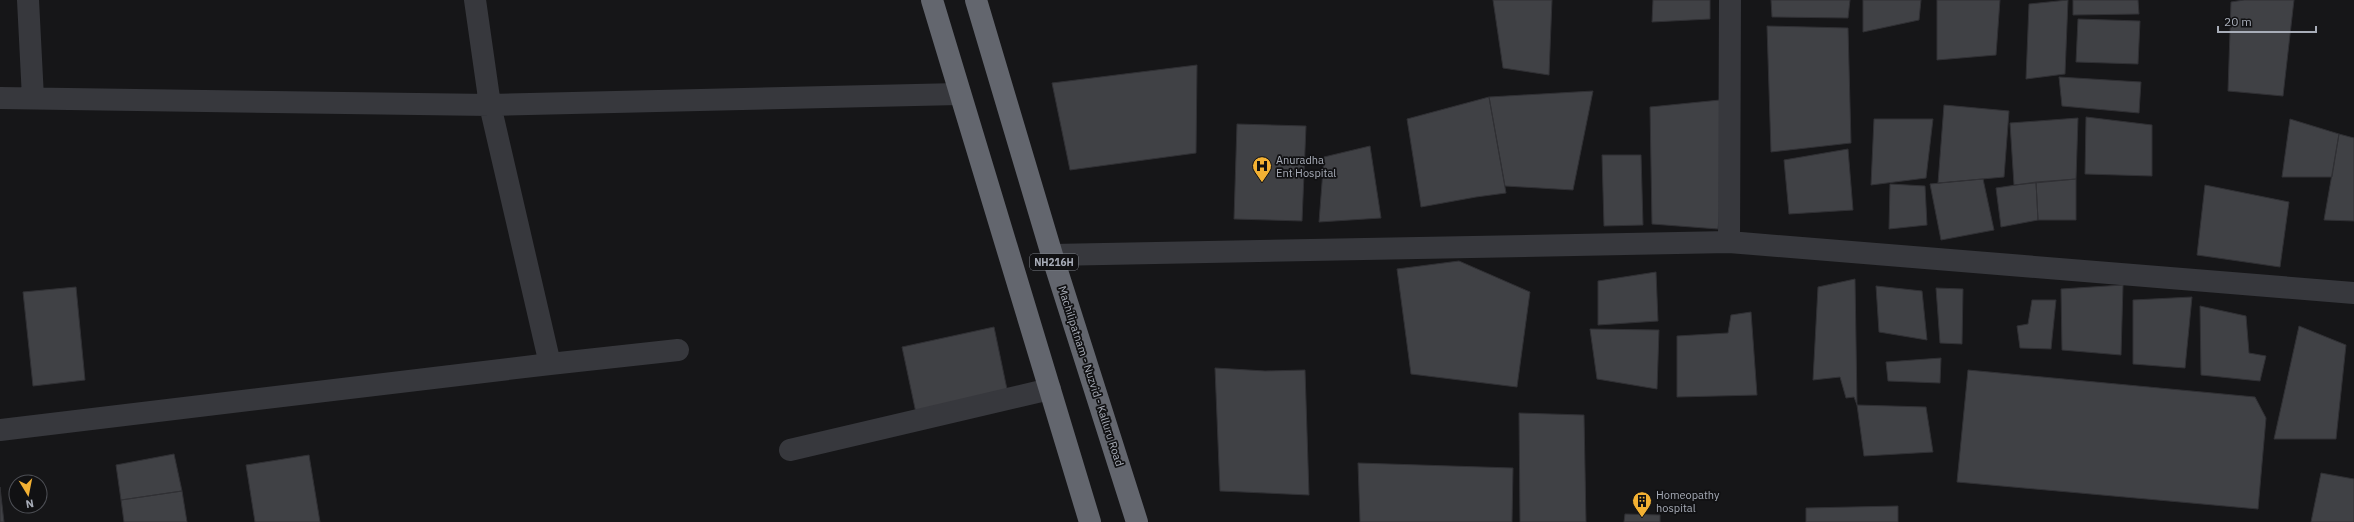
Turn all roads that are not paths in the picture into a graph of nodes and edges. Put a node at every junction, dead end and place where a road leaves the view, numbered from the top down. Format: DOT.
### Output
graph roads {
  1 [pos="28,0"];
  2 [pos="475,0"];
  3 [pos="932,0"];
  4 [pos="976,0"];
  5 [pos="1730,0"];
  6 [pos="959,94"];
  7 [pos="0,98"];
  8 [pos="33,98"];
  9 [pos="490,106"];
  10 [pos="1729,242"];
  11 [pos="1052,255"];
  12 [pos="2354,293"];
  13 [pos="678,350"];
  14 [pos="550,364"];
  15 [pos="1050,389"];
  16 [pos="0,430"];
  17 [pos="790,450"];
  18 [pos="1090,522"];
  19 [pos="1137,522"];
  1 -- 8 [label="street"];
  2 -- 9 [label="street"];
  3 -- 6 [label="highway, NH216H"];
  4 -- 11 [label="highway, Machilipatnam - Nuzvid - Kalluru Road / NH216H"];
  5 -- 10 [label="street"];
  6 -- 9 [label="street"];
  6 -- 15 [label="highway, NH216H"];
  7 -- 8 [label="street"];
  8 -- 9 [label="street"];
  9 -- 14 [label="street"];
  10 -- 11 [label="street"];
  10 -- 12 [label="street"];
  11 -- 19 [label="highway, Machilipatnam - Nuzvid - Kalluru Road / NH216H"];
  13 -- 14 [label="street"];
  14 -- 16 [label="street"];
  15 -- 17 [label="street"];
  15 -- 18 [label="highway, NH216H"];
}
